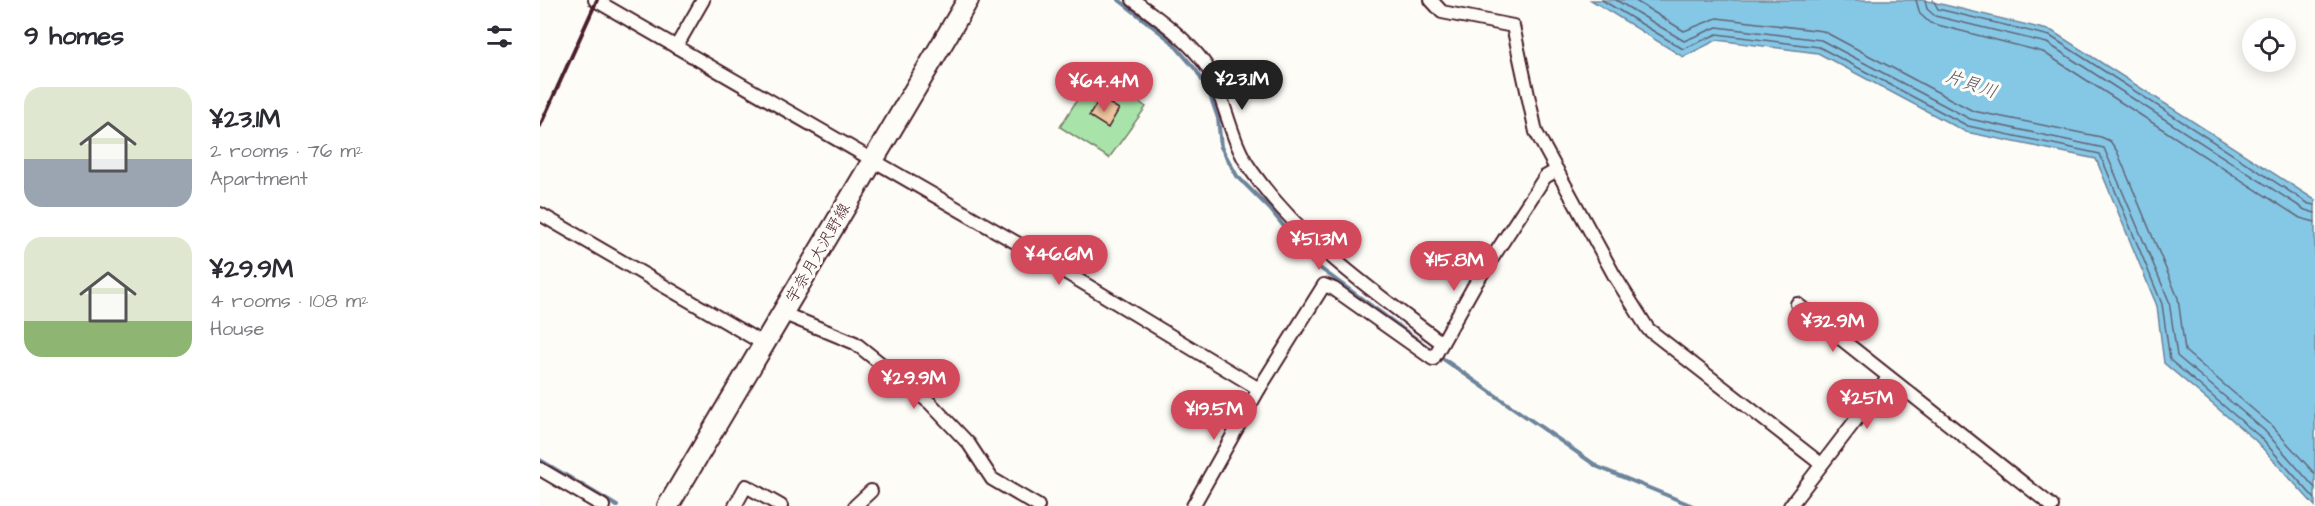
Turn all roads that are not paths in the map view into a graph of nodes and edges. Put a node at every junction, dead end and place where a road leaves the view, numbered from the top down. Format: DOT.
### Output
graph roads {
  1 [pos="703,0"];
  2 [pos="968,0"];
  3 [pos="1133,0"];
  4 [pos="1431,0"];
  5 [pos="600,1"];
  6 [pos="676,47"];
  7 [pos="872,160"];
  8 [pos="1557,170"];
  9 [pos="540,214"];
  10 [pos="1797,304"];
  11 [pos="782,313"];
  12 [pos="1442,343"];
  13 [pos="764,344"];
  14 [pos="1888,378"];
  15 [pos="1259,389"];
  16 [pos="1821,464"];
  17 [pos="540,470"];
  18 [pos="871,491"];
  19 [pos="603,506"];
  20 [pos="668,506"];
  21 [pos="735,506"];
  22 [pos="781,506"];
  23 [pos="855,506"];
  24 [pos="1038,506"];
  25 [pos="1193,506"];
  26 [pos="1790,506"];
  27 [pos="2052,506"];
  1 -- 6 [label="street"];
  2 -- 7 [label="main road, 宇奈月大沢野線"];
  3 -- 12 [label="street"];
  4 -- 8 [label="street"];
  5 -- 6 [label="street"];
  6 -- 7 [label="street"];
  7 -- 11 [label="main road, 宇奈月大沢野線"];
  7 -- 15 [label="street"];
  8 -- 12 [label="street"];
  8 -- 16 [label="street"];
  9 -- 13 [label="street"];
  10 -- 14 [label="street"];
  11 -- 13 [label="main road, 宇奈月大沢野線"];
  11 -- 24 [label="street"];
  12 -- 15 [label="street"];
  13 -- 20 [label="main road, 宇奈月大沢野線"];
  14 -- 16 [label="street"];
  14 -- 27 [label="street"];
  15 -- 25 [label="street"];
  16 -- 26 [label="street"];
  17 -- 19 [label="street"];
  18 -- 23 [label="street"];
  21 -- 22 [label="street"];
}
